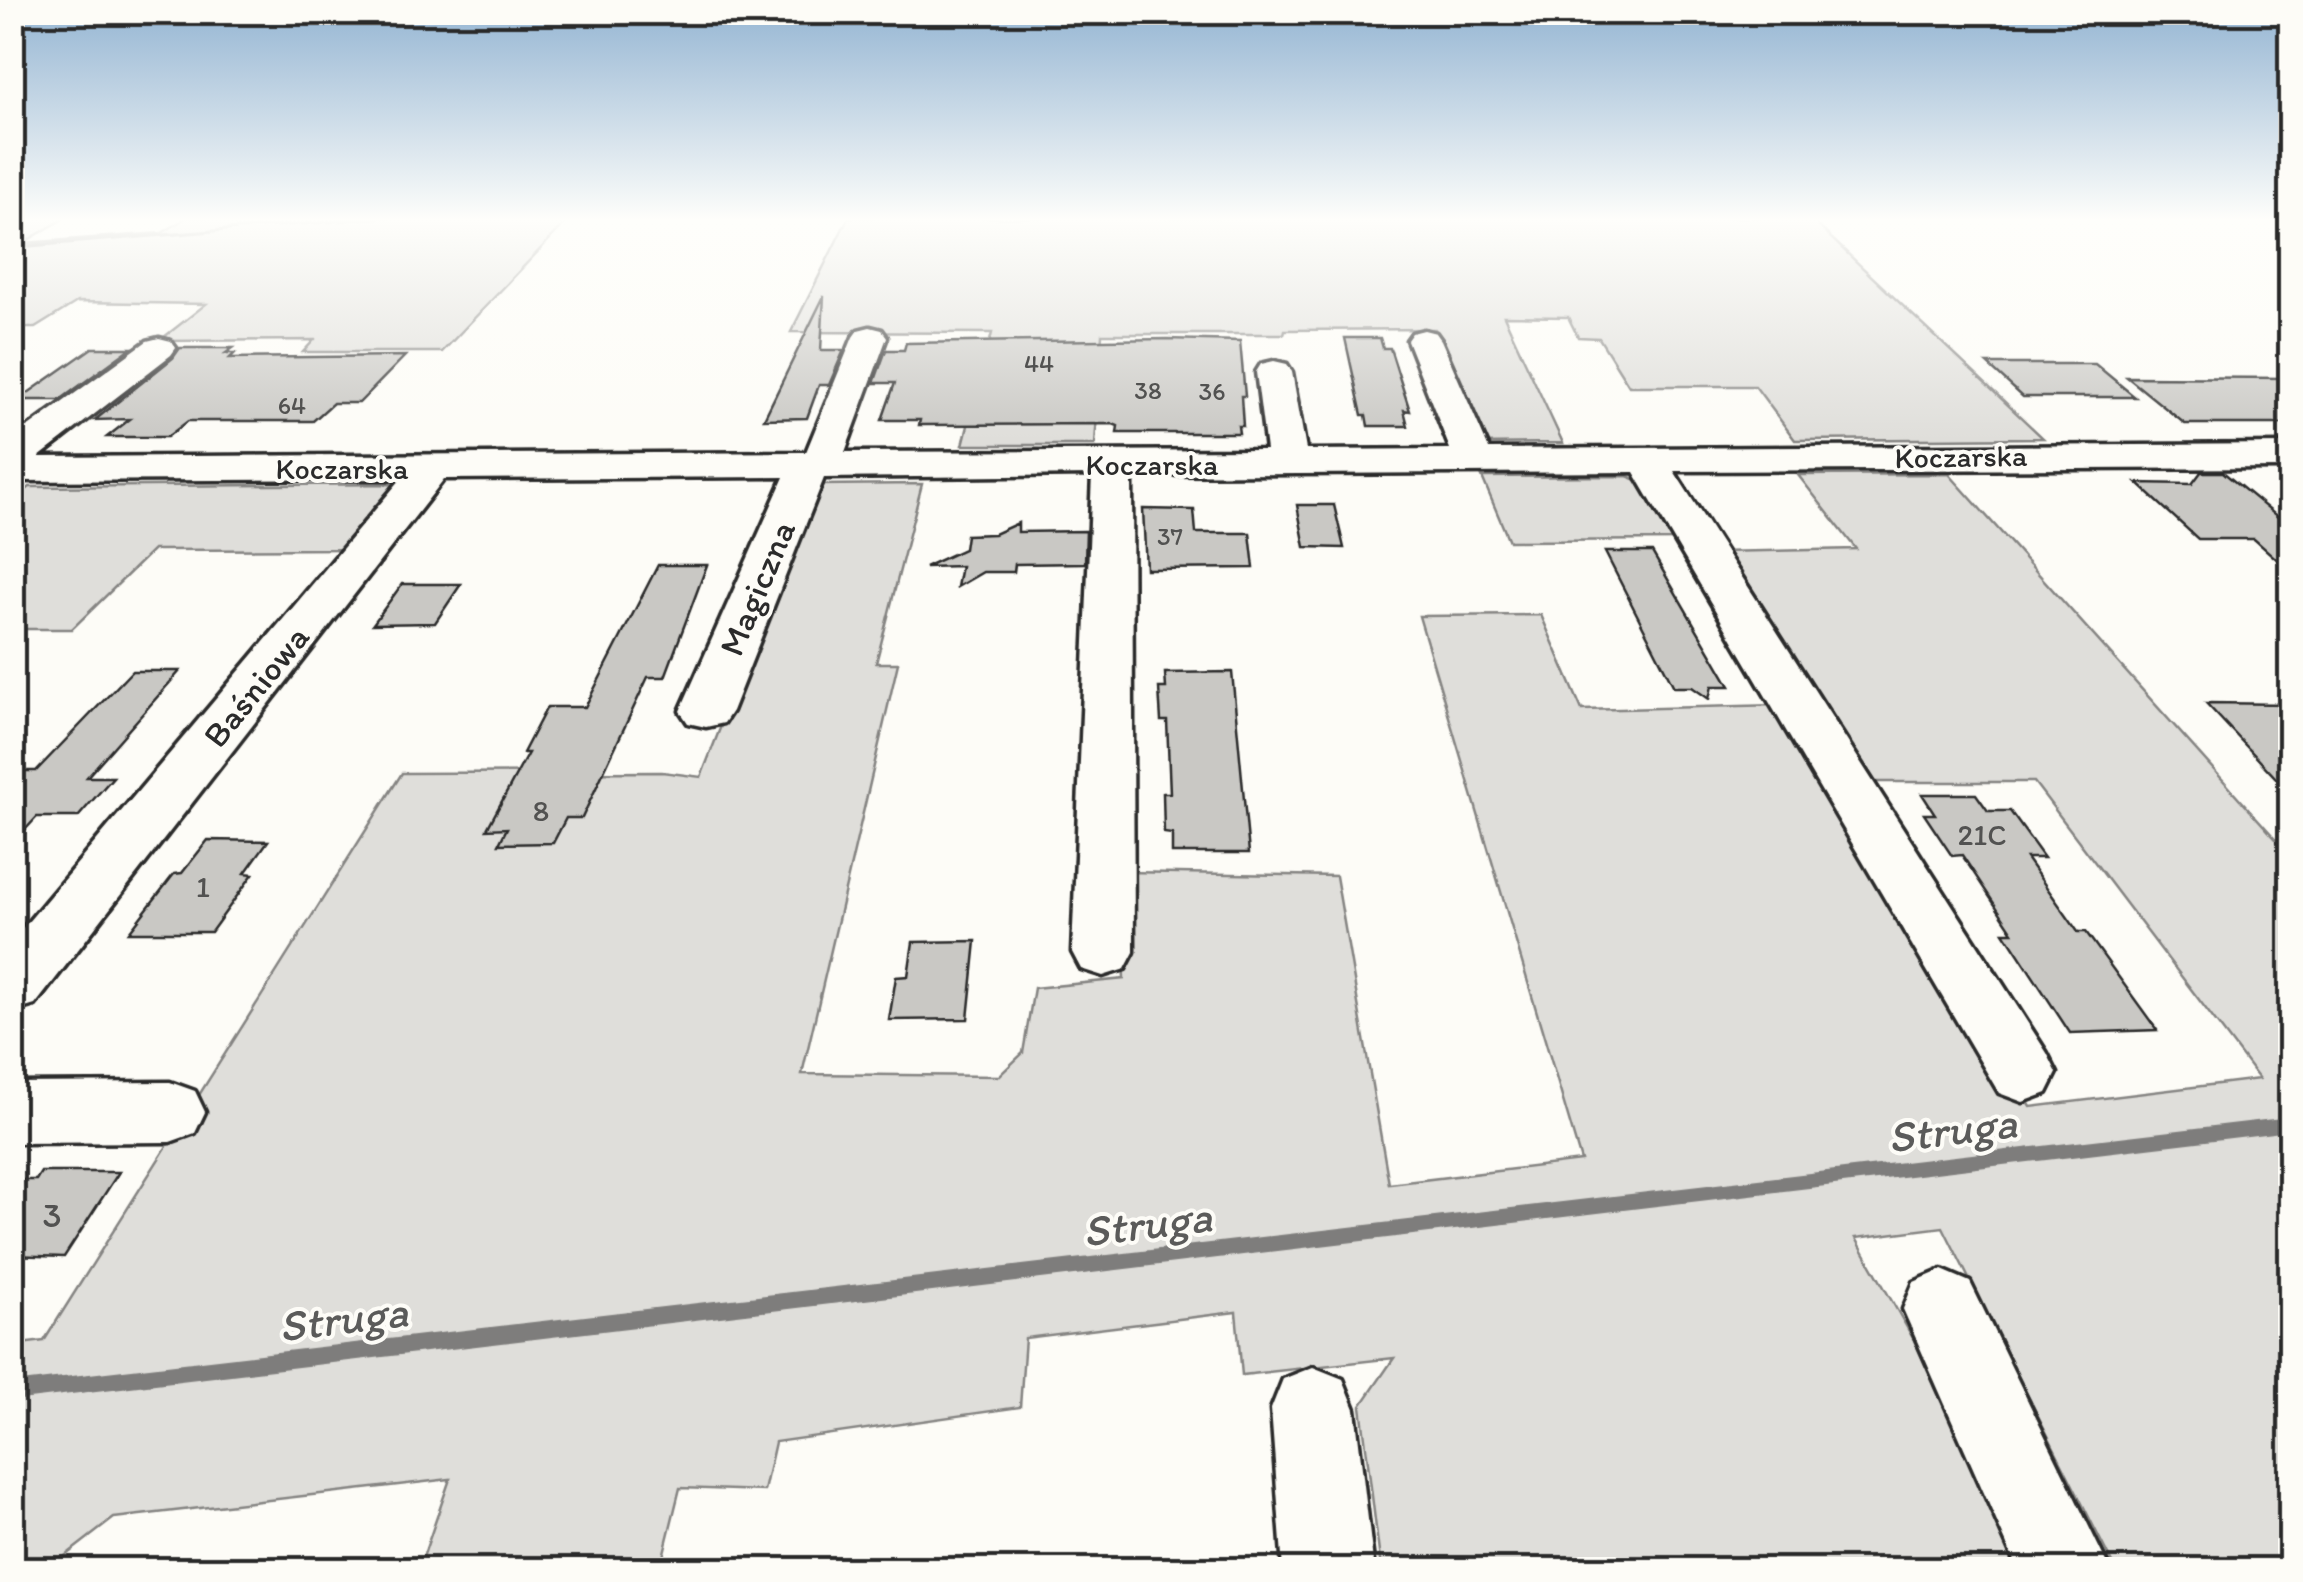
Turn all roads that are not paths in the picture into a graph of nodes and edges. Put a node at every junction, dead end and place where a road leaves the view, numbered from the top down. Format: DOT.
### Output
graph roads {
  1 [pos="870,337"];
  2 [pos="1424,340"];
  3 [pos="159,348"];
  4 [pos="1274,372"];
  5 [pos="2290,456"];
  6 [pos="1647,460"];
  7 [pos="1476,462"];
  8 [pos="1288,464"];
  9 [pos="1112,465"];
  10 [pos="814,467"];
  11 [pos="431,468"];
  12 [pos="19,471"];
  13 [pos="706,710"];
  14 [pos="1103,952"];
  15 [pos="12,987"];
  16 [pos="2023,1072"];
  17 [pos="170,1112"];
  18 [pos="12,1113"];
  19 [pos="1942,1308"];
  20 [pos="1313,1409"];
  21 [pos="1329,1570"];
  22 [pos="2066,1570"];
  1 -- 10 [label="street, Magiczna"];
  2 -- 7 [label="street"];
  3 -- 12 [label="street"];
  4 -- 8 [label="street"];
  5 -- 6 [label="street, Koczarska"];
  6 -- 7 [label="street, Koczarska"];
  6 -- 16 [label="street"];
  7 -- 8 [label="street, Koczarska"];
  8 -- 9 [label="street, Koczarska"];
  9 -- 10 [label="street, Koczarska"];
  9 -- 14 [label="street"];
  10 -- 11 [label="street, Koczarska"];
  10 -- 13 [label="street, Magiczna"];
  11 -- 12 [label="street, Koczarska"];
  11 -- 15 [label="street, Baśniowa"];
  17 -- 18 [label="street"];
  19 -- 22 [label="street"];
  20 -- 21 [label="street"];
}
